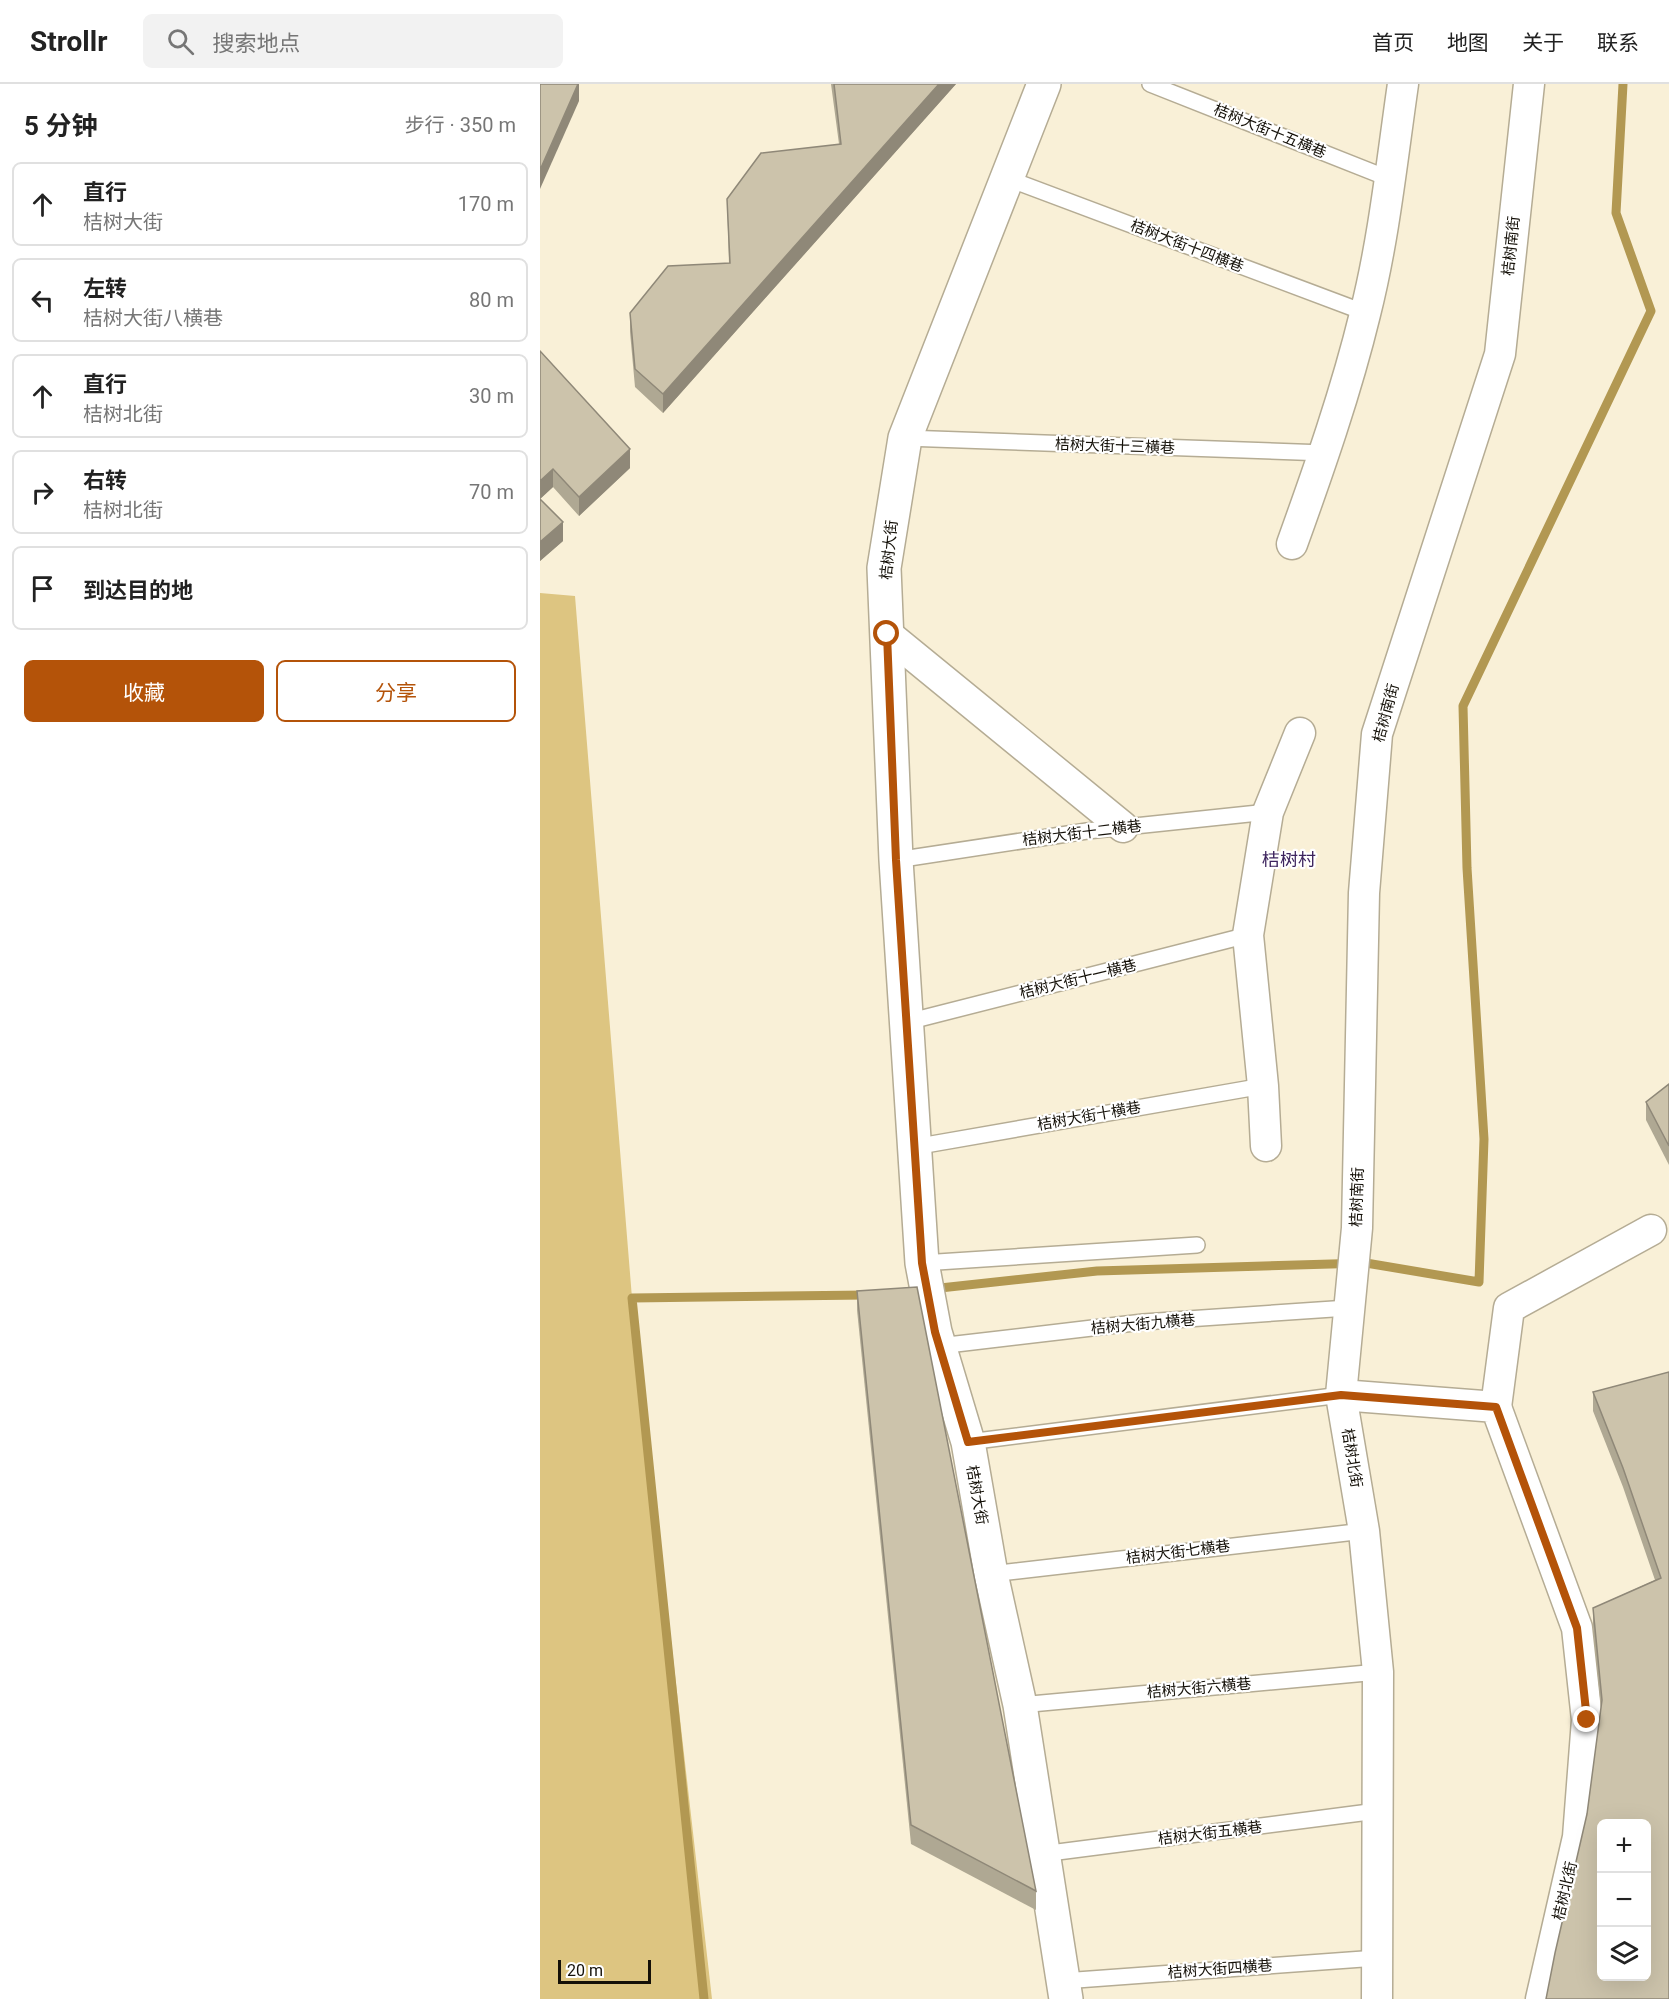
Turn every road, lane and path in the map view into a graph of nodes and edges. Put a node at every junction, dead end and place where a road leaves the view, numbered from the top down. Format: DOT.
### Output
graph roads {
  1 [pos="1044,84"];
  2 [pos="1150,84"];
  3 [pos="1403,84"];
  4 [pos="1529,84"];
  5 [pos="1390,178"];
  6 [pos="1009,179"];
  7 [pos="1366,313"];
  8 [pos="905,438"];
  9 [pos="1325,453"];
  10 [pos="1292,544"];
  11 [pos="887,634"];
  12 [pos="1300,734"];
  13 [pos="1268,812"];
  14 [pos="1123,827"];
  15 [pos="896,860"];
  16 [pos="1248,936"];
  17 [pos="907,1022"];
  18 [pos="1263,1086"];
  19 [pos="1266,1146"];
  20 [pos="914,1147"];
  21 [pos="1651,1230"];
  22 [pos="1197,1245"];
  23 [pos="922,1263"];
  24 [pos="1349,1303"];
  25 [pos="937,1339"];
  26 [pos="1341,1395"];
  27 [pos="1496,1407"];
  28 [pos="968,1442"];
  29 [pos="1364,1531"];
  30 [pos="991,1574"];
  31 [pos="1378,1672"];
  32 [pos="1020,1705"];
  33 [pos="1377,1811"];
  34 [pos="1042,1854"];
  35 [pos="1377,1958"];
  36 [pos="1064,1990"];
  37 [pos="1377,1999"];
  38 [pos="1541,1999"];
  1 -- 6 [label="street, 桔树大街"];
  2 -- 5 [label="lane, 桔树大街十五横巷"];
  3 -- 5 [label="street"];
  4 -- 24 [label="street, 桔树南街"];
  5 -- 7 [label="street"];
  6 -- 7 [label="lane, 桔树大街十四横巷"];
  6 -- 8 [label="street, 桔树大街"];
  7 -- 9 [label="street"];
  8 -- 9 [label="lane, 桔树大街十三横巷"];
  8 -- 11 [label="street, 桔树大街"];
  9 -- 10 [label="street"];
  11 -- 14 [label="street"];
  11 -- 15 [label="street, 桔树大街"];
  12 -- 13 [label="street"];
  13 -- 14 [label="lane, 桔树大街十二横巷"];
  13 -- 16 [label="street"];
  14 -- 15 [label="lane, 桔树大街十二横巷"];
  15 -- 17 [label="street, 桔树大街"];
  16 -- 17 [label="lane, 桔树大街十一横巷"];
  16 -- 18 [label="street"];
  17 -- 20 [label="street, 桔树大街"];
  18 -- 19 [label="street"];
  18 -- 20 [label="lane, 桔树大街十横巷"];
  20 -- 23 [label="street, 桔树大街"];
  21 -- 27 [label="street"];
  22 -- 23 [label="lane"];
  23 -- 25 [label="street, 桔树大街"];
  24 -- 25 [label="lane, 桔树大街九横巷"];
  24 -- 26 [label="street, 桔树南街"];
  25 -- 28 [label="street, 桔树大街"];
  26 -- 27 [label="street"];
  26 -- 28 [label="lane"];
  26 -- 29 [label="street, 桔树北街"];
  27 -- 38 [label="street, 桔树北街"];
  28 -- 30 [label="street, 桔树大街"];
  29 -- 30 [label="lane, 桔树大街七横巷"];
  29 -- 31 [label="street, 桔树北街"];
  30 -- 32 [label="street, 桔树大街"];
  31 -- 32 [label="lane, 桔树大街六横巷"];
  31 -- 33 [label="street, 桔树北街"];
  32 -- 34 [label="street, 桔树大街"];
  33 -- 34 [label="lane, 桔树大街五横巷"];
  33 -- 35 [label="street, 桔树北街"];
  34 -- 36 [label="street, 桔树大街"];
  35 -- 36 [label="lane, 桔树大街四横巷"];
  35 -- 37 [label="street, 桔树北街"];
}
